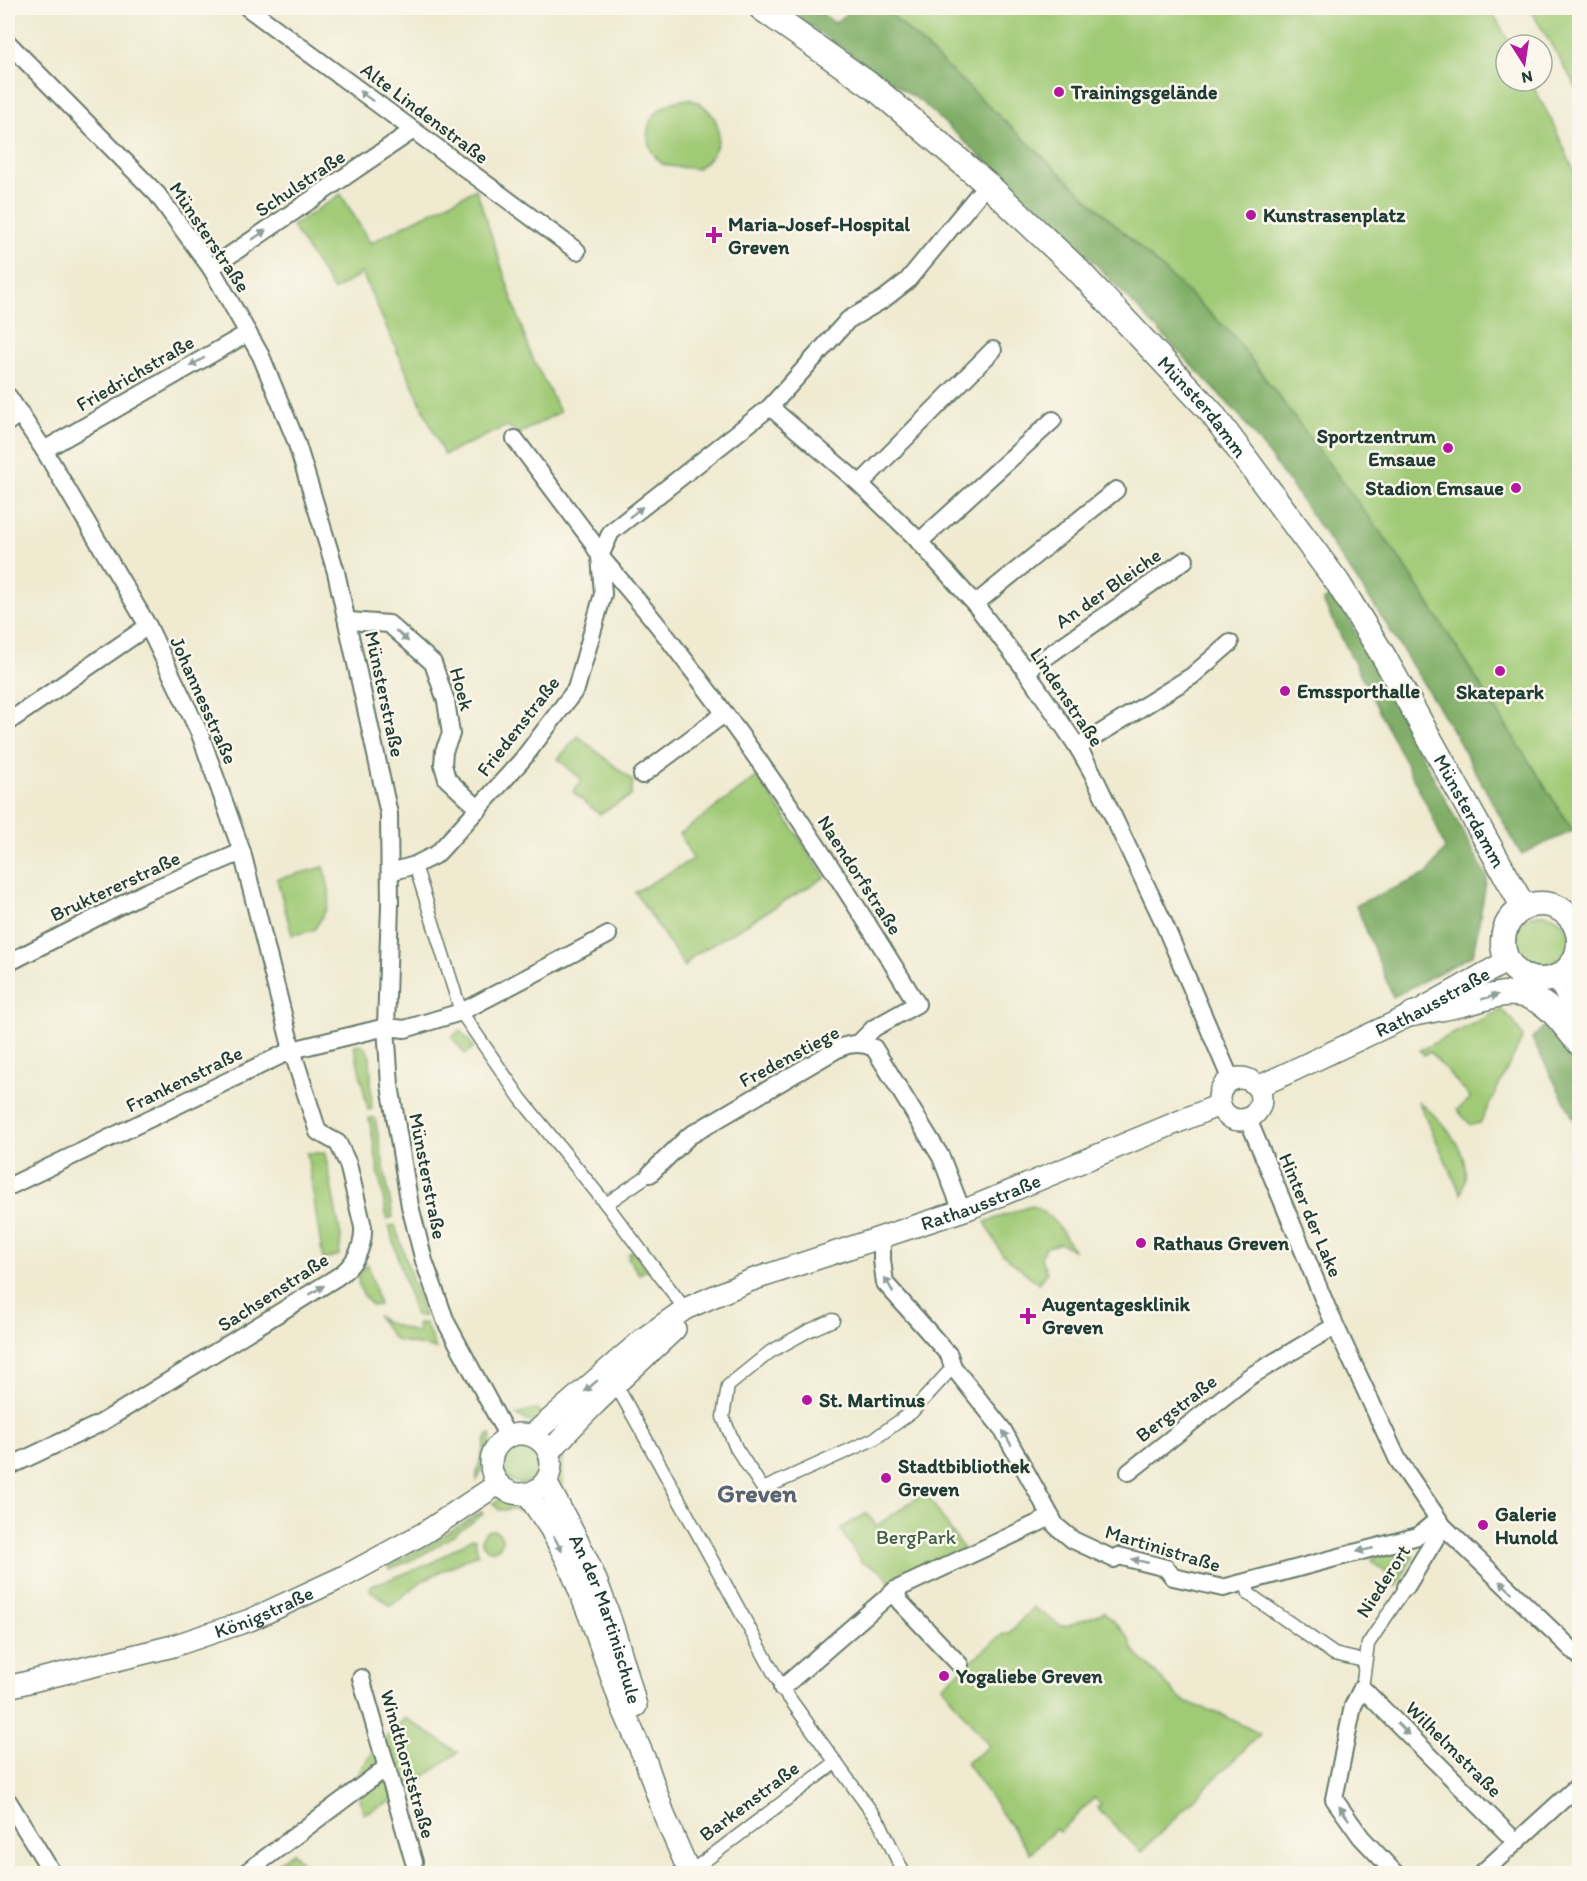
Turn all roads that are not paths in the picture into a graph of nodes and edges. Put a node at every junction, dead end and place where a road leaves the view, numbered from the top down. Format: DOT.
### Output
graph roads {
  1 [pos="248,8"];
  2 [pos="761,8"];
  3 [pos="8,43"];
  4 [pos="412,131"];
  5 [pos="987,184"];
  6 [pos="577,251"];
  7 [pos="211,268"];
  8 [pos="248,333"];
  9 [pos="993,350"];
  10 [pos="8,396"];
  11 [pos="770,407"];
  12 [pos="14,418"];
  13 [pos="1053,420"];
  14 [pos="515,439"];
  15 [pos="44,450"];
  16 [pos="860,484"];
  17 [pos="1116,490"];
  18 [pos="919,542"];
  19 [pos="600,556"];
  20 [pos="1185,560"];
  21 [pos="975,604"];
  22 [pos="349,621"];
  23 [pos="147,626"];
  24 [pos="1230,643"];
  25 [pos="1026,671"];
  26 [pos="724,714"];
  27 [pos="8,722"];
  28 [pos="1077,746"];
  29 [pos="642,775"];
  30 [pos="479,808"];
  31 [pos="242,852"];
  32 [pos="416,869"];
  33 [pos="391,872"];
  34 [pos="1524,908"];
  35 [pos="608,935"];
  36 [pos="1508,961"];
  37 [pos="8,963"];
  38 [pos="1558,976"];
  39 [pos="461,1012"];
  40 [pos="1413,1014"];
  41 [pos="1580,1017"];
  42 [pos="386,1027"];
  43 [pos="858,1044"];
  44 [pos="1580,1044"];
  45 [pos="292,1050"];
  46 [pos="1231,1080"];
  47 [pos="1258,1088"];
  48 [pos="1219,1105"];
  49 [pos="1248,1119"];
  50 [pos="650,1174"];
  51 [pos="8,1187"];
  52 [pos="606,1204"];
  53 [pos="962,1211"];
  54 [pos="882,1236"];
  55 [pos="688,1313"];
  56 [pos="833,1320"];
  57 [pos="1335,1326"];
  58 [pos="953,1368"];
  59 [pos="614,1385"];
  60 [pos="532,1435"];
  61 [pos="508,1437"];
  62 [pos="549,1453"];
  63 [pos="8,1467"];
  64 [pos="1129,1472"];
  65 [pos="546,1482"];
  66 [pos="498,1484"];
  67 [pos="527,1494"];
  68 [pos="1051,1517"];
  69 [pos="1440,1523"];
  70 [pos="1246,1581"];
  71 [pos="1406,1587"];
  72 [pos="895,1590"];
  73 [pos="1580,1658"];
  74 [pos="1364,1661"];
  75 [pos="960,1665"];
  76 [pos="361,1678"];
  77 [pos="8,1687"];
  78 [pos="782,1688"];
  79 [pos="1362,1688"];
  80 [pos="836,1761"];
  81 [pos="645,1762"];
  82 [pos="387,1767"];
  83 [pos="1580,1784"];
  84 [pos="8,1801"];
  85 [pos="1515,1842"];
  86 [pos="414,1862"];
  87 [pos="689,1873"];
  88 [pos="53,1874"];
  89 [pos="244,1874"];
  90 [pos="904,1874"];
  91 [pos="1396,1874"];
  92 [pos="1481,1874"];
  4 -- 1 [label="street, Alte Lindenstraße, one-way"];
  2 -- 5 [label="main road, Münsterdamm"];
  3 -- 7 [label="street, Münsterstraße"];
  4 -- 6 [label="street, Alte Lindenstraße"];
  7 -- 4 [label="street, Schulstraße, one-way"];
  5 -- 11 [label="street"];
  5 -- 34 [label="main road, Münsterdamm"];
  7 -- 8 [label="street, Münsterstraße"];
  8 -- 15 [label="street, Friedrichstraße, one-way"];
  8 -- 22 [label="street, Münsterstraße"];
  9 -- 16 [label="street"];
  10 -- 12 [label="street, Johannesstraße"];
  11 -- 16 [label="street, Lindenstraße"];
  19 -- 11 [label="street, one-way"];
  12 -- 15 [label="street, Johannesstraße"];
  13 -- 18 [label="street"];
  14 -- 19 [label="street, Friedenstraße"];
  15 -- 23 [label="street, Johannesstraße"];
  16 -- 18 [label="street, Lindenstraße"];
  17 -- 21 [label="street"];
  18 -- 21 [label="street, Lindenstraße"];
  19 -- 26 [label="street, Naendorfstraße"];
  19 -- 30 [label="street, Friedenstraße"];
  20 -- 25 [label="street, An der Bleiche"];
  21 -- 25 [label="street, Lindenstraße"];
  22 -- 30 [label="street, Hoek, one-way"];
  22 -- 33 [label="street, Münsterstraße"];
  23 -- 27 [label="street"];
  23 -- 31 [label="street, Johannesstraße"];
  24 -- 28 [label="street"];
  25 -- 28 [label="street, Lindenstraße"];
  26 -- 29 [label="street"];
  26 -- 43 [label="street, Naendorfstraße"];
  28 -- 46 [label="street, Lindenstraße"];
  30 -- 32 [label="street, Friedenstraße"];
  31 -- 37 [label="street, Bruktererstraße"];
  31 -- 45 [label="street, Johannesstraße"];
  32 -- 33 [label="street, Friedenstraße"];
  32 -- 39 [label="street"];
  33 -- 42 [label="street, Münsterstraße"];
  34 -- 36 [label="main road"];
  34 -- 38 [label="main road"];
  35 -- 39 [label="street, Frankenstraße"];
  36 -- 38 [label="main road"];
  36 -- 40 [label="street, Rathausstraße"];
  38 -- 41 [label="main road"];
  39 -- 42 [label="street, Frankenstraße"];
  39 -- 52 [label="street"];
  40 -- 44 [label="main road, one-way"];
  40 -- 47 [label="street, Rathausstraße"];
  42 -- 45 [label="street, Frankenstraße"];
  42 -- 61 [label="street, Münsterstraße"];
  43 -- 50 [label="street, Fredenstiege"];
  43 -- 53 [label="street, Fredenstiege"];
  45 -- 51 [label="street, Frankenstraße"];
  63 -- 45 [label="street, Sachsenstraße, one-way"];
  46 -- 47 [label="street"];
  46 -- 48 [label="street"];
  47 -- 49 [label="street"];
  48 -- 49 [label="street"];
  48 -- 53 [label="street, Rathausstraße"];
  49 -- 57 [label="street, Hinter der Lake"];
  50 -- 52 [label="street, Fredenstiege"];
  52 -- 55 [label="street"];
  53 -- 54 [label="street, Rathausstraße"];
  54 -- 55 [label="street, Rathausstraße"];
  58 -- 54 [label="street, Martinistraße, one-way"];
  55 -- 59 [label="street"];
  55 -- 60 [label="street, one-way"];
  56 -- 58 [label="street"];
  57 -- 64 [label="street, Bergstraße"];
  57 -- 69 [label="street, Hinter der Lake"];
  68 -- 58 [label="street, Martinistraße, one-way"];
  59 -- 62 [label="street"];
  59 -- 78 [label="street"];
  60 -- 61 [label="street"];
  60 -- 62 [label="street"];
  61 -- 66 [label="street"];
  62 -- 65 [label="street"];
  65 -- 67 [label="street"];
  65 -- 81 [label="street, An der Martinischule"];
  66 -- 67 [label="street"];
  66 -- 77 [label="street, Königstraße"];
  67 -- 81 [label="street, An der Martinischule, one-way"];
  70 -- 68 [label="street, Martinistraße, one-way"];
  68 -- 72 [label="street"];
  69 -- 70 [label="street, Martinistraße, one-way"];
  69 -- 71 [label="street, Niederort"];
  73 -- 69 [label="street, one-way"];
  70 -- 74 [label="street"];
  71 -- 74 [label="street, Niederort"];
  72 -- 75 [label="street"];
  72 -- 78 [label="street"];
  74 -- 79 [label="street, Niederort"];
  76 -- 82 [label="street, Windthorststraße"];
  78 -- 80 [label="street"];
  79 -- 85 [label="street, Wilhelmstraße, one-way"];
  91 -- 79 [label="street, Niederort, one-way"];
  80 -- 87 [label="street, Barkenstraße"];
  80 -- 90 [label="street"];
  81 -- 87 [label="street, An der Martinischule"];
  82 -- 86 [label="street, Windthorststraße"];
  82 -- 89 [label="street"];
  83 -- 85 [label="street"];
  84 -- 88 [label="street"];
  85 -- 92 [label="street"];
}
